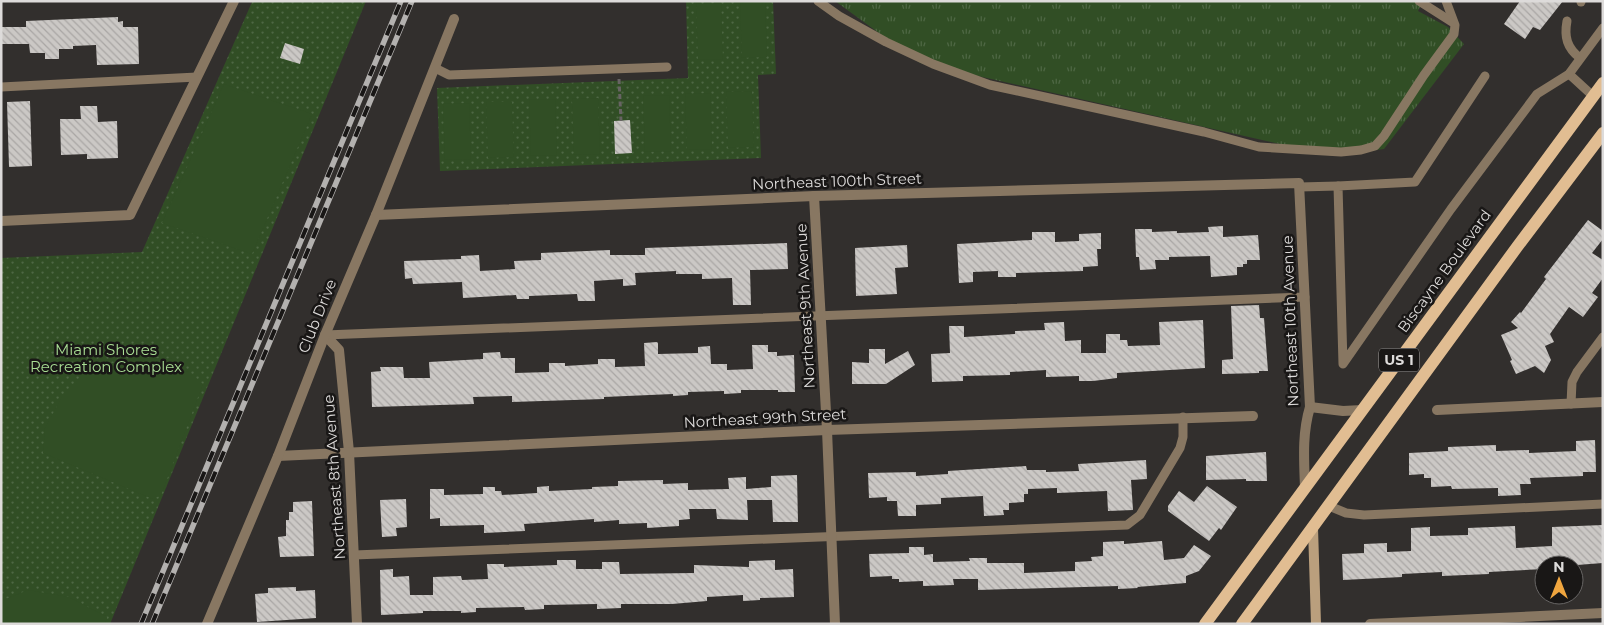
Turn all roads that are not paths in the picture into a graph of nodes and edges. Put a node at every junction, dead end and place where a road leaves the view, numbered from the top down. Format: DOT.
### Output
graph roads {
  1 [pos="234,1"];
  2 [pos="818,1"];
  3 [pos="1419,1"];
  4 [pos="1446,1"];
  5 [pos="454,19"];
  6 [pos="1567,21"];
  7 [pos="1452,22"];
  8 [pos="1603,28"];
  9 [pos="1580,58"];
  10 [pos="668,67"];
  11 [pos="435,68"];
  12 [pos="1569,74"];
  13 [pos="1485,76"];
  14 [pos="197,77"];
  15 [pos="1603,83"];
  16 [pos="1,86"];
  17 [pos="1598,99"];
  18 [pos="1603,133"];
  19 [pos="1299,185"];
  20 [pos="1338,186"];
  21 [pos="814,196"];
  22 [pos="376,215"];
  23 [pos="1,221"];
  24 [pos="1305,297"];
  25 [pos="820,316"];
  26 [pos="325,335"];
  27 [pos="1603,337"];
  28 [pos="1603,402"];
  29 [pos="1571,404"];
  30 [pos="1310,407"];
  31 [pos="1362,410"];
  32 [pos="1437,410"];
  33 [pos="1253,416"];
  34 [pos="1183,417"];
  35 [pos="827,430"];
  36 [pos="349,452"];
  37 [pos="278,456"];
  38 [pos="1305,488"];
  39 [pos="1603,504"];
  40 [pos="1329,506"];
  41 [pos="1313,528"];
  42 [pos="831,536"];
  43 [pos="354,555"];
  44 [pos="1603,613"];
  45 [pos="207,624"];
  46 [pos="357,624"];
  47 [pos="835,624"];
  48 [pos="1206,624"];
  49 [pos="1242,624"];
  50 [pos="1316,624"];
  51 [pos="1370,624"];
  1 -- 14 [label="street"];
  2 -- 7 [label="lane"];
  3 -- 7 [label="lane"];
  4 -- 7 [label="lane"];
  5 -- 11 [label="street, Club Drive"];
  6 -- 9 [label="lane"];
  8 -- 9 [label="lane"];
  9 -- 12 [label="lane"];
  10 -- 11 [label="lane"];
  11 -- 22 [label="street, Club Drive"];
  12 -- 17 [label="lane"];
  12 -- 20 [label="lane"];
  13 -- 20 [label="lane"];
  14 -- 16 [label="lane"];
  14 -- 23 [label="street"];
  15 -- 17 [label="main road, Biscayne Boulevard / US 1"];
  17 -- 31 [label="main road, Biscayne Boulevard / US 1"];
  18 -- 40 [label="main road, US 1"];
  19 -- 20 [label="lane"];
  19 -- 21 [label="street, Northeast 100th Street"];
  19 -- 24 [label="street, Northeast 10th Avenue"];
  21 -- 22 [label="street, Northeast 100th Street"];
  21 -- 25 [label="street, Northeast 9th Avenue"];
  22 -- 26 [label="street, Club Drive"];
  24 -- 25 [label="lane"];
  24 -- 30 [label="street, Northeast 10th Avenue"];
  25 -- 26 [label="lane"];
  25 -- 35 [label="street, Northeast 9th Avenue"];
  26 -- 36 [label="street, Northeast 8th Avenue"];
  26 -- 37 [label="street, Club Drive"];
  27 -- 29 [label="lane"];
  28 -- 29 [label="street"];
  29 -- 32 [label="street"];
  30 -- 31 [label="street"];
  30 -- 38 [label="street, Northeast 10th Avenue"];
  31 -- 38 [label="main road, Biscayne Boulevard / US 1"];
  33 -- 34 [label="street, Northeast 99th Street"];
  34 -- 35 [label="street, Northeast 99th Street"];
  34 -- 42 [label="lane"];
  35 -- 36 [label="street, Northeast 99th Street"];
  35 -- 42 [label="street, Northeast 9th Avenue"];
  36 -- 37 [label="street, Northeast 99th Street"];
  36 -- 43 [label="street, Northeast 8th Avenue"];
  37 -- 45 [label="street, Club Drive"];
  38 -- 48 [label="main road, Biscayne Boulevard / US 1"];
  39 -- 40 [label="lane"];
  40 -- 41 [label="main road, US 1"];
  41 -- 49 [label="main road, US 1"];
  41 -- 50 [label="street"];
  42 -- 43 [label="lane"];
  42 -- 47 [label="street, Northeast 9th Avenue"];
  43 -- 46 [label="street, Northeast 8th Avenue"];
  44 -- 51 [label="street"];
}
